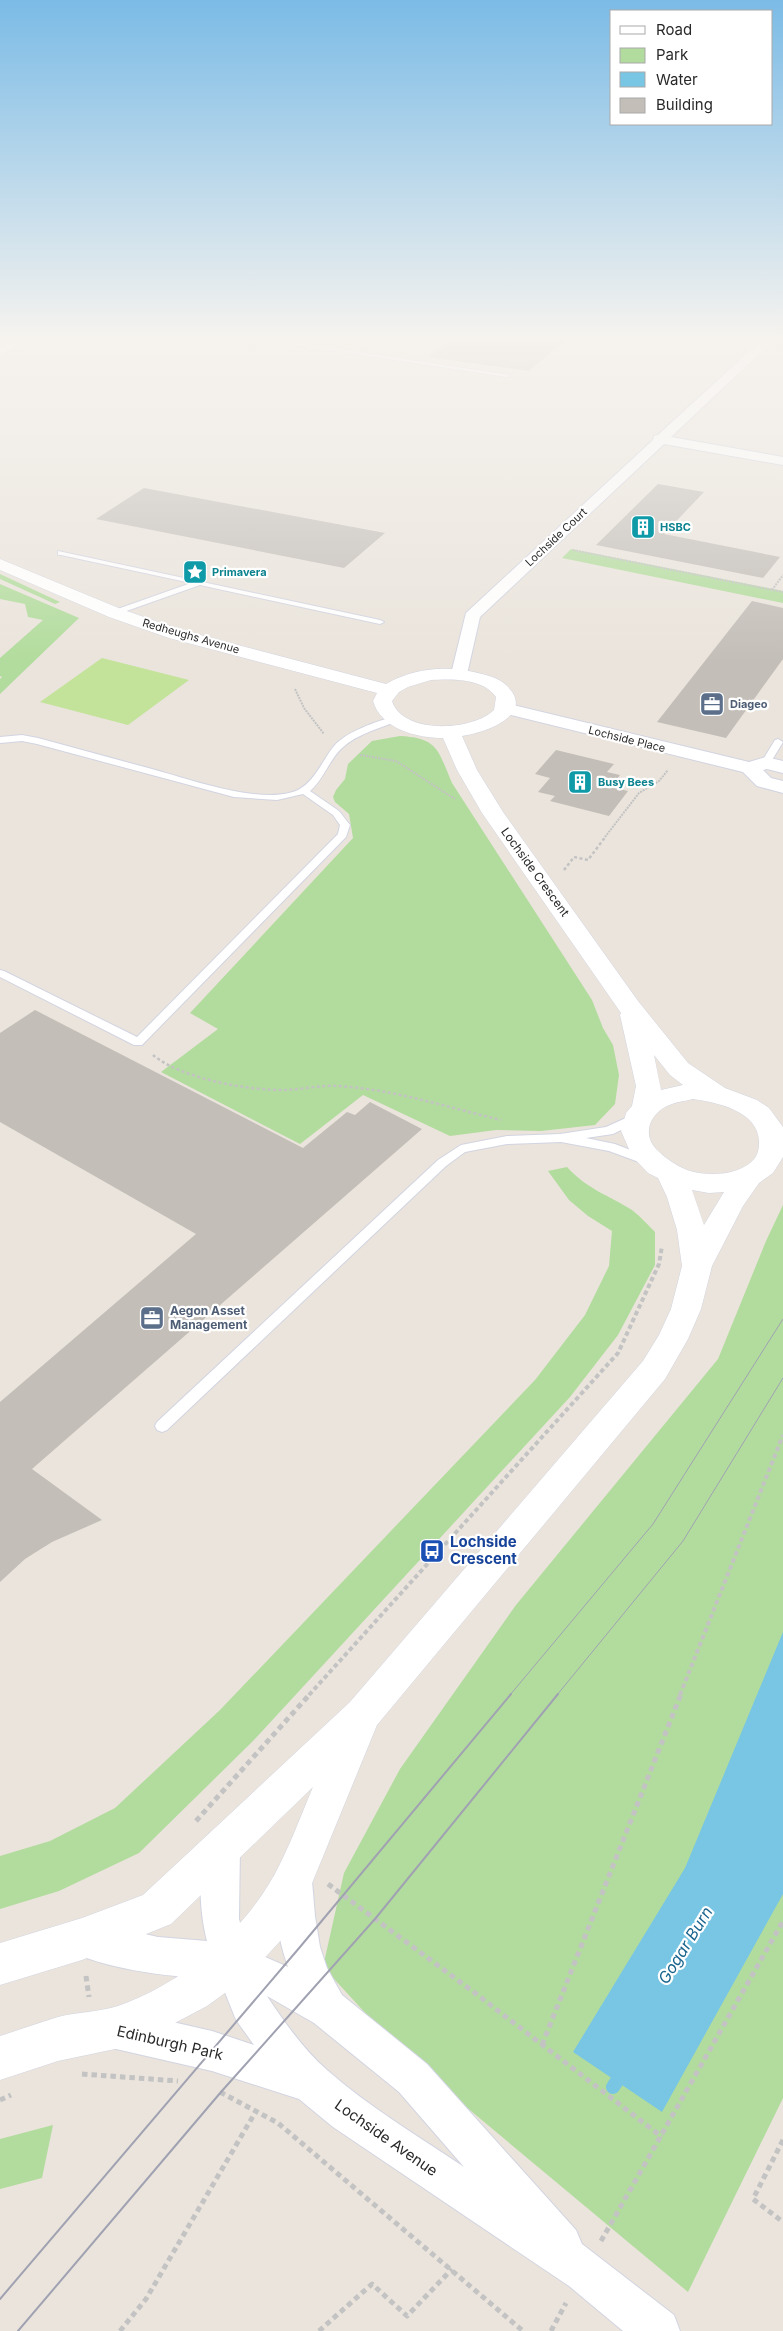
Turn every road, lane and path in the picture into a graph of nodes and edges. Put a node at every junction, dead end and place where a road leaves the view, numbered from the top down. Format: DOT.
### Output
graph roads {
  1 [pos="653,445"];
  2 [pos="692,445"];
  3 [pos="783,461"];
  4 [pos="548,546"];
  5 [pos="61,553"];
  6 [pos="0,564"];
  7 [pos="783,575"];
  8 [pos="199,583"];
  9 [pos="772,590"];
  10 [pos="783,592"];
  11 [pos="115,613"];
  12 [pos="380,622"];
  13 [pos="459,674"];
  14 [pos="295,688"];
  15 [pos="388,690"];
  16 [pos="505,708"];
  17 [pos="395,719"];
  18 [pos="450,732"];
  19 [pos="0,740"];
  20 [pos="778,742"];
  21 [pos="340,746"];
  22 [pos="680,752"];
  23 [pos="766,766"];
  24 [pos="783,787"];
  25 [pos="304,791"];
  26 [pos="493,813"];
  27 [pos="559,876"];
  28 [pos="0,973"];
  29 [pos="630,1006"];
  30 [pos="138,1042"];
  31 [pos="715,1093"];
  32 [pos="641,1112"];
  33 [pos="506,1122"];
  34 [pos="560,1138"];
  35 [pos="660,1168"];
  36 [pos="749,1177"];
  37 [pos="663,1238"];
  38 [pos="697,1266"];
  39 [pos="162,1426"];
  40 [pos="783,1436"];
  41 [pos="363,1714"];
  42 [pos="207,1836"];
  43 [pos="307,1878"];
  44 [pos="783,1921"];
  45 [pos="82,1939"];
  46 [pos="232,1962"];
  47 [pos="0,1964"];
  48 [pos="328,2009"];
  49 [pos="115,2028"];
  50 [pos="542,2045"];
  51 [pos="0,2058"];
  52 [pos="79,2074"];
  53 [pos="186,2082"];
  54 [pos="311,2083"];
  55 [pos="212,2090"];
  56 [pos="256,2111"];
  57 [pos="662,2137"];
  58 [pos="783,2140"];
  59 [pos="783,2222"];
  60 [pos="452,2269"];
  61 [pos="584,2271"];
  62 [pos="120,2331"];
  63 [pos="319,2331"];
  64 [pos="524,2331"];
  65 [pos="550,2331"];
  66 [pos="658,2331"];
  1 -- 4 [label="street, Lochside Court"];
  2 -- 3 [label="street"];
  4 -- 9 [label="path"];
  4 -- 13 [label="street, Lochside Court"];
  5 -- 8 [label="lane"];
  6 -- 11 [label="street, Redheughs Avenue"];
  7 -- 9 [label="path"];
  8 -- 11 [label="lane"];
  8 -- 12 [label="lane"];
  9 -- 10 [label="path"];
  11 -- 15 [label="street, Redheughs Avenue"];
  13 -- 15 [label="street"];
  13 -- 16 [label="street"];
  14 -- 21 [label="path"];
  15 -- 17 [label="street"];
  16 -- 18 [label="street"];
  16 -- 22 [label="street, Lochside Place"];
  17 -- 18 [label="street"];
  17 -- 21 [label="lane"];
  18 -- 26 [label="street, Lochside Crescent"];
  19 -- 25 [label="lane"];
  20 -- 23 [label="lane"];
  21 -- 25 [label="lane"];
  21 -- 26 [label="path"];
  22 -- 23 [label="street, Lochside Place"];
  22 -- 27 [label="path"];
  23 -- 24 [label="street, Lochside Place"];
  25 -- 30 [label="lane"];
  26 -- 29 [label="street, Lochside Crescent"];
  28 -- 30 [label="lane"];
  29 -- 31 [label="street, Lochside Crescent"];
  29 -- 32 [label="street, Lochside Crescent"];
  30 -- 33 [label="path"];
  31 -- 32 [label="street, Lochside Crescent"];
  31 -- 36 [label="street, Lochside Crescent"];
  32 -- 34 [label="lane"];
  32 -- 35 [label="street, Lochside Crescent"];
  34 -- 35 [label="lane"];
  34 -- 39 [label="lane"];
  35 -- 36 [label="street, Lochside Crescent"];
  35 -- 38 [label="street, Lochside Crescent"];
  36 -- 38 [label="street, Lochside Crescent"];
  37 -- 42 [label="path"];
  38 -- 41 [label="street, Lochside Crescent"];
  40 -- 50 [label="path"];
  41 -- 42 [label="street, Lochside Crescent"];
  41 -- 43 [label="street, Lochside Crescent"];
  42 -- 45 [label="street, Lochside Crescent"];
  42 -- 46 [label="street, Lochside Avenue"];
  43 -- 46 [label="street, Lochside Crescent"];
  43 -- 48 [label="street, Lochside Crescent"];
  43 -- 50 [label="path"];
  44 -- 57 [label="path"];
  45 -- 46 [label="street, Lochside Avenue"];
  45 -- 47 [label="street"];
  46 -- 48 [label="street, Lochside Avenue"];
  46 -- 49 [label="street, Lochside Crescent"];
  46 -- 54 [label="street, Lochside Avenue"];
  48 -- 61 [label="street, Lochside Avenue"];
  49 -- 51 [label="street, Edinburgh Park"];
  49 -- 54 [label="street, Edinburgh Park"];
  50 -- 57 [label="path"];
  52 -- 53 [label="path"];
  54 -- 61 [label="street, Lochside Avenue"];
  55 -- 56 [label="path"];
  56 -- 60 [label="path"];
  56 -- 62 [label="path"];
  57 -- 61 [label="path"];
  58 -- 59 [label="path"];
  60 -- 63 [label="path"];
  60 -- 64 [label="path"];
  61 -- 65 [label="path"];
  61 -- 66 [label="street, Lochside Avenue"];
}
